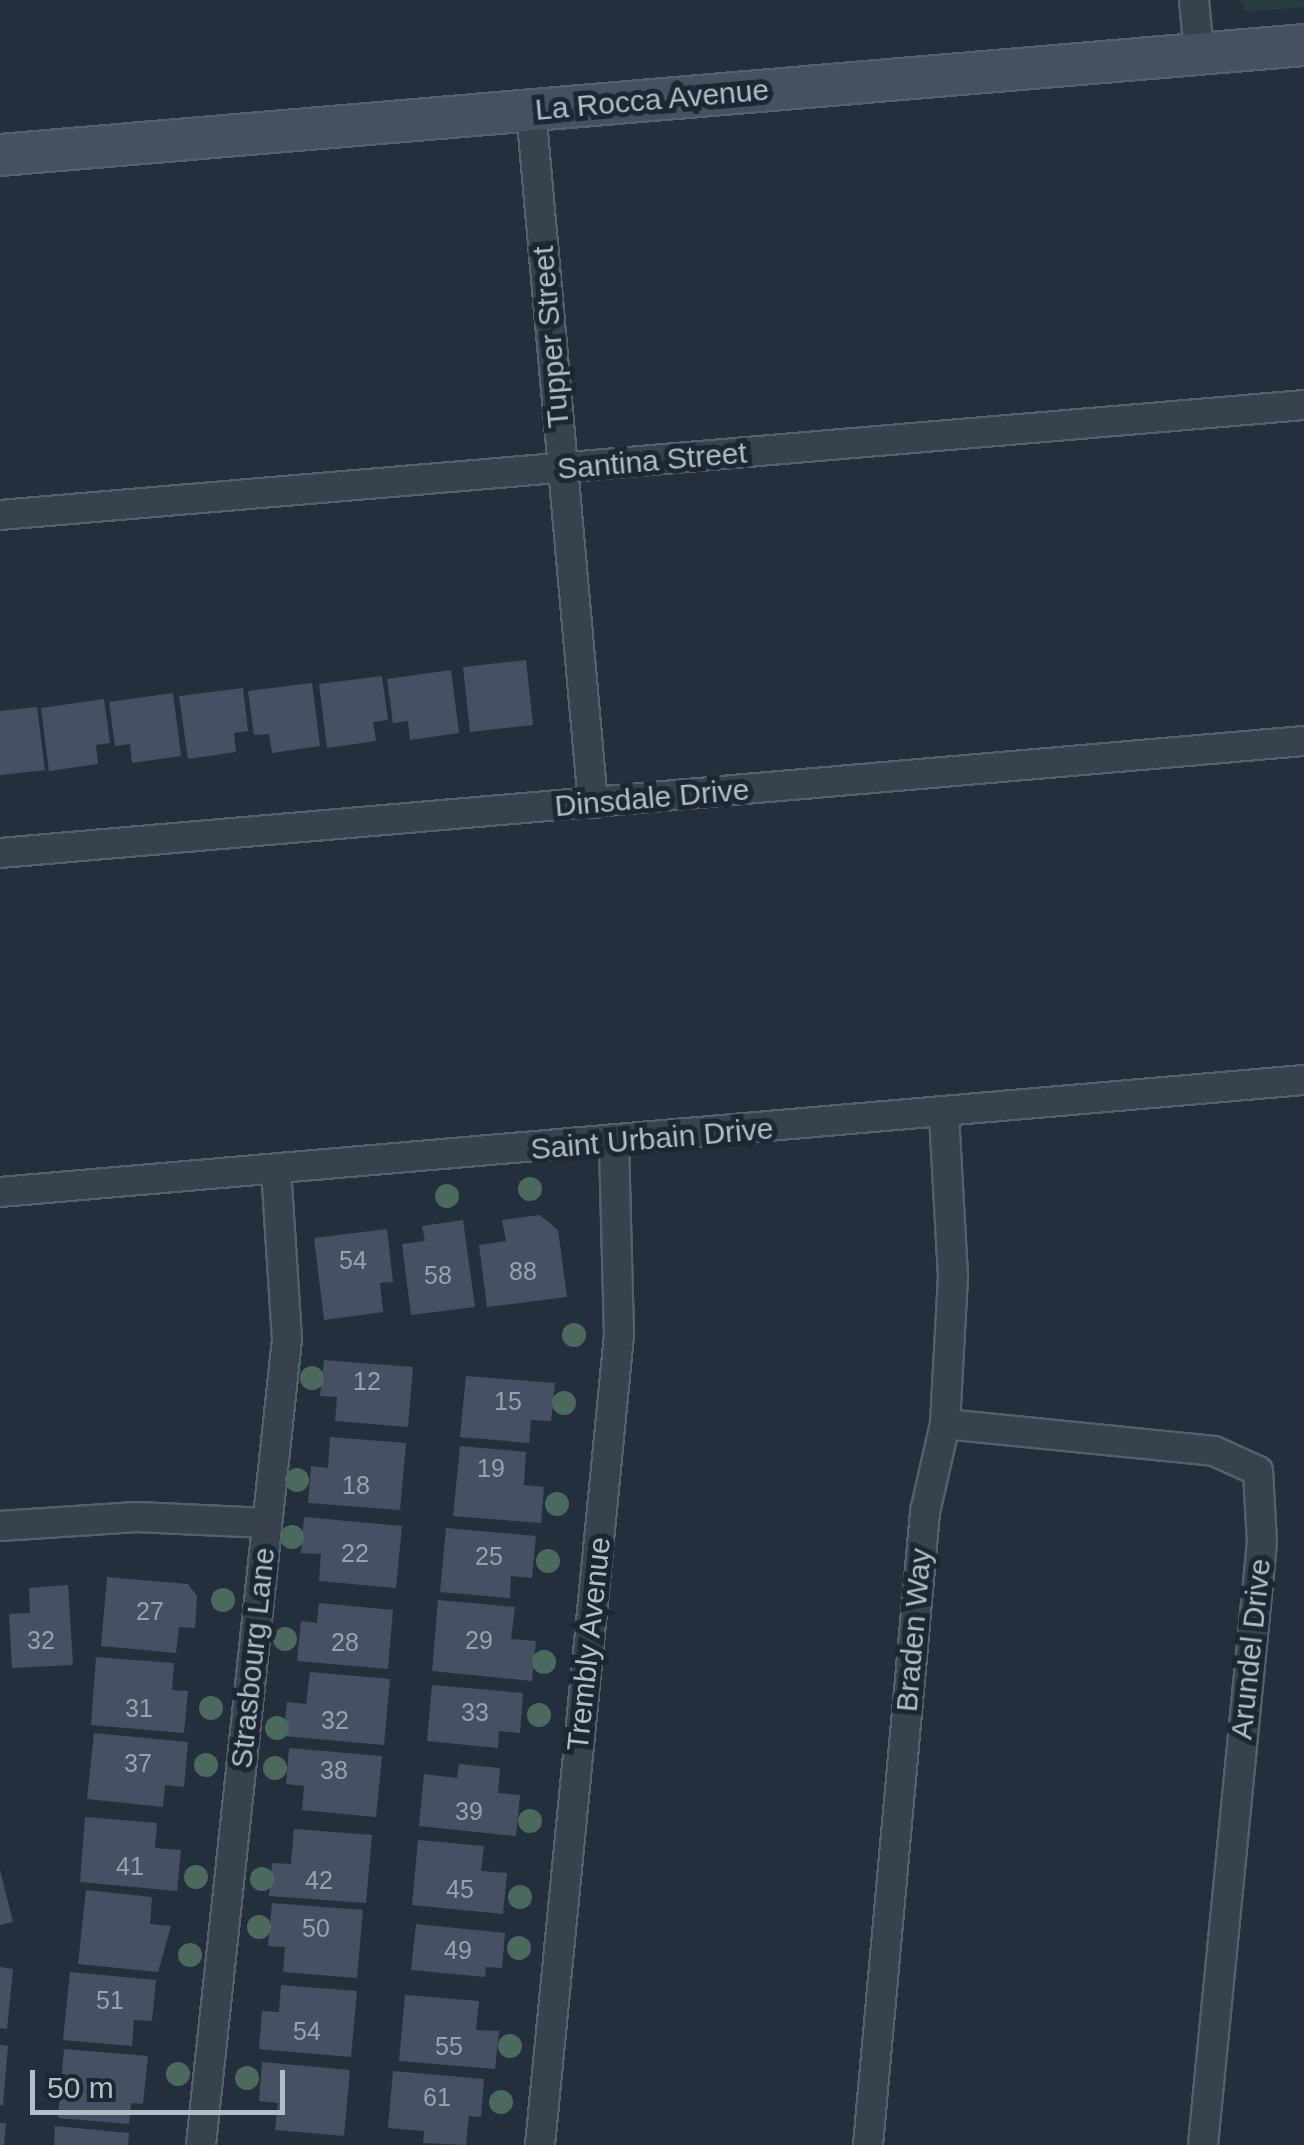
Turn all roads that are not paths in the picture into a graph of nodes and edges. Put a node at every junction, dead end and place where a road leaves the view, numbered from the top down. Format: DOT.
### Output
graph roads {
  1 [pos="1194,0"];
  2 [pos="1304,44"];
  3 [pos="1198,53"];
  4 [pos="531,110"];
  5 [pos="0,156"];
  6 [pos="1304,406"];
  7 [pos="562,468"];
  8 [pos="0,515"];
  9 [pos="1304,741"];
  10 [pos="593,803"];
  11 [pos="0,853"];
  12 [pos="1304,1080"];
  13 [pos="944,1116"];
  14 [pos="614,1142"];
  15 [pos="276,1171"];
  16 [pos="0,1192"];
  17 [pos="944,1424"];
  18 [pos="267,1523"];
  19 [pos="0,1526"];
  20 [pos="202,2145"];
  21 [pos="540,2145"];
  22 [pos="868,2145"];
  23 [pos="1203,2145"];
  1 -- 3 [label="street"];
  2 -- 3 [label="street, La Rocca Avenue"];
  3 -- 4 [label="street, La Rocca Avenue"];
  4 -- 5 [label="street, La Rocca Avenue"];
  4 -- 7 [label="street, Tupper Street"];
  6 -- 7 [label="street, Santina Street"];
  7 -- 8 [label="street, Santina Street"];
  7 -- 10 [label="street, Tupper Street"];
  9 -- 10 [label="street, Dinsdale Drive"];
  10 -- 11 [label="street, Dinsdale Drive"];
  12 -- 13 [label="street, Saint Urbain Drive"];
  13 -- 14 [label="street, Saint Urbain Drive"];
  13 -- 17 [label="street, Braden Way"];
  14 -- 15 [label="street, Saint Urbain Drive"];
  14 -- 21 [label="street, Trembly Avenue"];
  15 -- 16 [label="street, Saint Urbain Drive"];
  15 -- 18 [label="street, Strasbourg Lane"];
  17 -- 22 [label="street, Braden Way"];
  17 -- 23 [label="street, Arundel Drive"];
  18 -- 19 [label="street"];
  18 -- 20 [label="street, Strasbourg Lane"];
}
